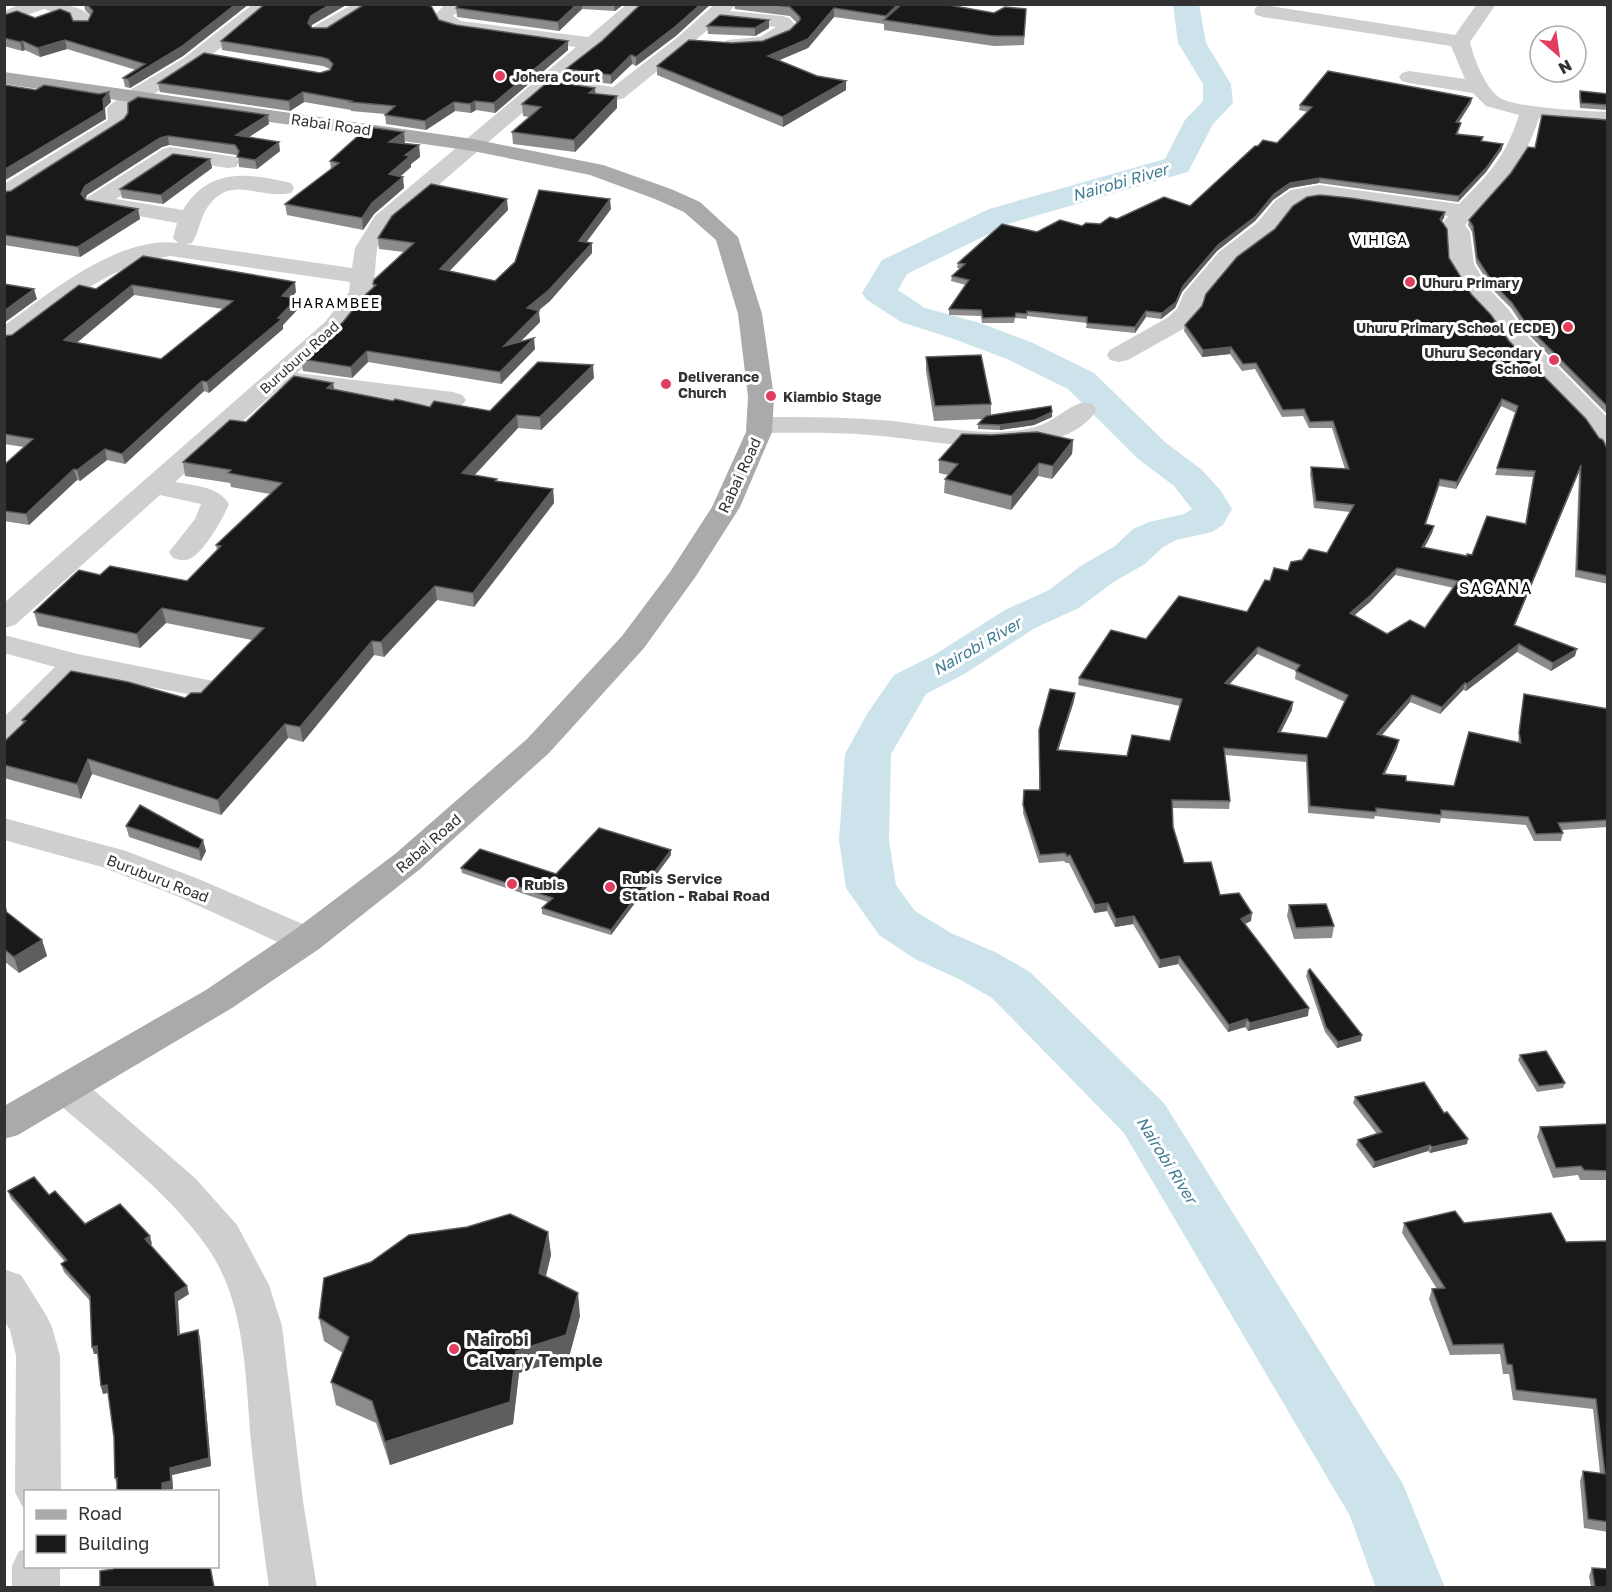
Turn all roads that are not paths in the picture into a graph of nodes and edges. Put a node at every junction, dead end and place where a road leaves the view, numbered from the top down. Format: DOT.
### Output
graph roads {
  1 [pos="39,4"];
  2 [pos="48,4"];
  3 [pos="265,4"];
  4 [pos="368,4"];
  5 [pos="639,4"];
  6 [pos="426,7"];
  7 [pos="452,7"];
  8 [pos="1479,7"];
  9 [pos="721,10"];
  10 [pos="1263,11"];
  11 [pos="4,18"];
  12 [pos="83,24"];
  13 [pos="320,31"];
  14 [pos="685,41"];
  15 [pos="1460,42"];
  16 [pos="594,44"];
  17 [pos="201,54"];
  18 [pos="224,58"];
  19 [pos="1409,77"];
  20 [pos="4,78"];
  21 [pos="545,84"];
  22 [pos="1482,88"];
  23 [pos="136,96"];
  24 [pos="1531,110"];
  25 [pos="1608,118"];
  26 [pos="473,145"];
  27 [pos="228,162"];
  28 [pos="283,188"];
  29 [pos="4,194"];
  30 [pos="1466,212"];
  31 [pos="190,218"];
  32 [pos="188,251"];
  33 [pos="363,277"];
  34 [pos="4,338"];
  35 [pos="1119,355"];
  36 [pos="278,377"];
  37 [pos="453,400"];
  38 [pos="1084,410"];
  39 [pos="759,425"];
  40 [pos="1608,438"];
  41 [pos="156,486"];
  42 [pos="183,552"];
  43 [pos="4,619"];
  44 [pos="4,644"];
  45 [pos="76,663"];
  46 [pos="203,688"];
  47 [pos="4,736"];
  48 [pos="4,829"];
  49 [pos="306,940"];
  50 [pos="67,1089"];
  51 [pos="4,1125"];
  52 [pos="6,1287"];
  53 [pos="38,1490"];
  54 [pos="36,1568"];
  55 [pos="36,1587"];
  56 [pos="293,1587"];
  1 -- 11 [label="street"];
  2 -- 12 [label="street"];
  3 -- 17 [label="street"];
  4 -- 13 [label="street"];
  5 -- 16 [label="street, Buruburu Road"];
  6 -- 7 [label="street"];
  7 -- 16 [label="street"];
  8 -- 15 [label="street"];
  9 -- 14 [label="street"];
  9 -- 14 [label="street"];
  10 -- 15 [label="street"];
  14 -- 21 [label="street"];
  15 -- 22 [label="street"];
  16 -- 21 [label="street, Buruburu Road"];
  17 -- 18 [label="street"];
  17 -- 23 [label="street"];
  19 -- 22 [label="street"];
  20 -- 23 [label="main road, Rabai Road"];
  21 -- 26 [label="street, Buruburu Road"];
  22 -- 24 [label="street"];
  23 -- 26 [label="main road, Rabai Road"];
  23 -- 29 [label="street"];
  24 -- 25 [label="street"];
  24 -- 30 [label="street"];
  26 -- 33 [label="street, Buruburu Road"];
  26 -- 39 [label="main road, Rabai Road"];
  27 -- 31 [label="street"];
  28 -- 31 [label="street"];
  30 -- 35 [label="street"];
  30 -- 40 [label="street"];
  31 -- 32 [label="street"];
  32 -- 33 [label="street"];
  32 -- 34 [label="street"];
  33 -- 36 [label="street, Buruburu Road"];
  36 -- 37 [label="street"];
  36 -- 41 [label="street, Buruburu Road"];
  38 -- 39 [label="street"];
  39 -- 49 [label="main road, Rabai Road"];
  41 -- 42 [label="street"];
  41 -- 43 [label="street, Buruburu Road"];
  44 -- 45 [label="street"];
  45 -- 46 [label="street"];
  45 -- 47 [label="street"];
  48 -- 49 [label="street, Buruburu Road"];
  49 -- 50 [label="main road, Rabai Road"];
  50 -- 51 [label="main road, Rabai Road"];
  50 -- 56 [label="street"];
  52 -- 53 [label="street"];
  54 -- 55 [label="street"];
}
